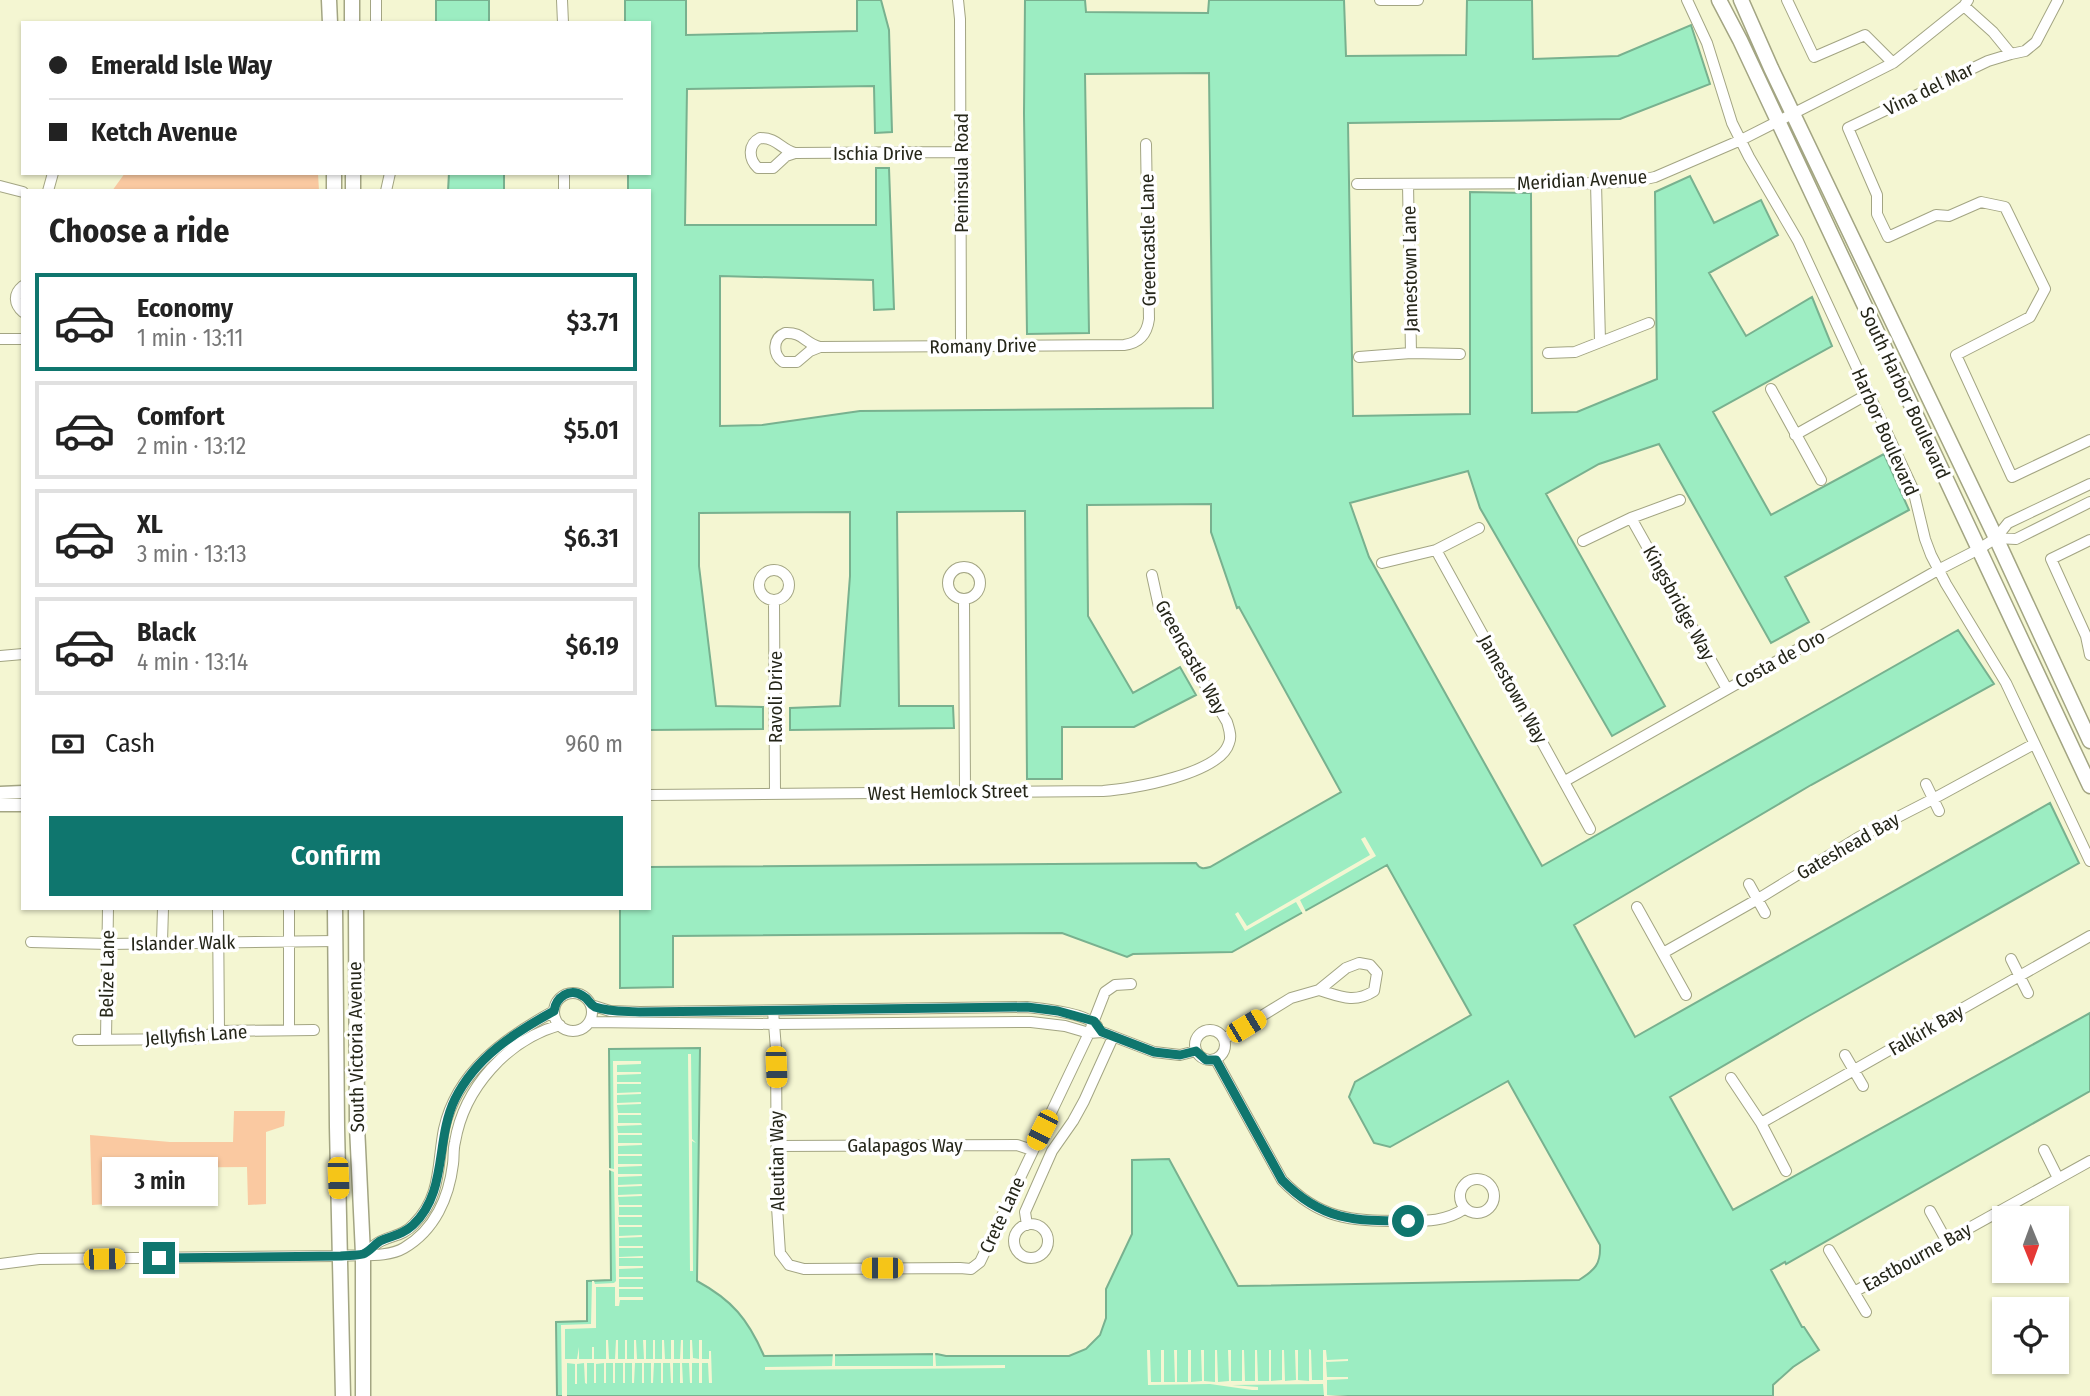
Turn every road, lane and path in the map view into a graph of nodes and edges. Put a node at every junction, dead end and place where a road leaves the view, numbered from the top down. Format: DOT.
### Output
graph roads {
  1 [pos="329,0"];
  2 [pos="352,0"];
  3 [pos="376,0"];
  4 [pos="562,0"];
  5 [pos="958,0"];
  6 [pos="1380,0"];
  7 [pos="1408,0"];
  8 [pos="1418,0"];
  9 [pos="1687,0"];
  10 [pos="1719,0"];
  11 [pos="1741,0"];
  12 [pos="1787,0"];
  13 [pos="2058,0"];
  14 [pos="1966,3"];
  15 [pos="330,21"];
  16 [pos="352,21"];
  17 [pos="376,21"];
  18 [pos="563,21"];
  19 [pos="2011,54"];
  20 [pos="1893,63"];
  21 [pos="1794,115"];
  22 [pos="1777,123"];
  23 [pos="1741,140"];
  24 [pos="1146,144"];
  25 [pos="960,152"];
  26 [pos="795,153"];
  27 [pos="1596,183"];
  28 [pos="1357,184"];
  29 [pos="1408,184"];
  30 [pos="0,186"];
  31 [pos="21,191"];
  32 [pos="21,288"];
  33 [pos="21,310"];
  34 [pos="1649,323"];
  35 [pos="1143,336"];
  36 [pos="0,339"];
  37 [pos="21,339"];
  38 [pos="1600,341"];
  39 [pos="961,346"];
  40 [pos="820,347"];
  41 [pos="1548,353"];
  42 [pos="1411,354"];
  43 [pos="1461,354"];
  44 [pos="1359,357"];
  45 [pos="1771,389"];
  46 [pos="1868,394"];
  47 [pos="1795,435"];
  48 [pos="2090,440"];
  49 [pos="1821,480"];
  50 [pos="2090,484"];
  51 [pos="1679,500"];
  52 [pos="2090,502"];
  53 [pos="1631,518"];
  54 [pos="1479,528"];
  55 [pos="1996,538"];
  56 [pos="2090,540"];
  57 [pos="1583,541"];
  58 [pos="1436,550"];
  59 [pos="1979,550"];
  60 [pos="1382,563"];
  61 [pos="1938,570"];
  62 [pos="1152,575"];
  63 [pos="964,599"];
  64 [pos="774,601"];
  65 [pos="21,654"];
  66 [pos="0,656"];
  67 [pos="2090,656"];
  68 [pos="1727,689"];
  69 [pos="1230,739"];
  70 [pos="2090,741"];
  71 [pos="2034,744"];
  72 [pos="1565,781"];
  73 [pos="1926,784"];
  74 [pos="2090,786"];
  75 [pos="21,792"];
  76 [pos="965,792"];
  77 [pos="0,793"];
  78 [pos="651,794"];
  79 [pos="775,794"];
  80 [pos="1933,799"];
  81 [pos="21,805"];
  82 [pos="0,806"];
  83 [pos="1939,811"];
  84 [pos="1590,829"];
  85 [pos="2090,861"];
  86 [pos="1749,884"];
  87 [pos="1758,899"];
  88 [pos="1637,907"];
  89 [pos="108,910"];
  90 [pos="163,910"];
  91 [pos="218,910"];
  92 [pos="289,910"];
  93 [pos="335,910"];
  94 [pos="356,910"];
  95 [pos="1765,913"];
  96 [pos="2090,936"];
  97 [pos="289,941"];
  98 [pos="336,941"];
  99 [pos="31,942"];
  100 [pos="162,942"];
  101 [pos="218,942"];
  102 [pos="108,944"];
  103 [pos="1663,953"];
  104 [pos="2011,959"];
  105 [pos="2019,976"];
  106 [pos="1130,984"];
  107 [pos="1319,989"];
  108 [pos="2028,993"];
  109 [pos="1686,995"];
  110 [pos="591,1006"];
  111 [pos="554,1011"];
  112 [pos="773,1011"];
  113 [pos="1094,1021"];
  114 [pos="589,1022"];
  115 [pos="774,1024"];
  116 [pos="560,1025"];
  117 [pos="289,1030"];
  118 [pos="314,1030"];
  119 [pos="219,1031"];
  120 [pos="1102,1032"];
  121 [pos="1089,1033"];
  122 [pos="1113,1037"];
  123 [pos="106,1039"];
  124 [pos="1224,1039"];
  125 [pos="78,1040"];
  126 [pos="1196,1051"];
  127 [pos="1845,1055"];
  128 [pos="1216,1060"];
  129 [pos="1854,1071"];
  130 [pos="1731,1077"];
  131 [pos="1863,1086"];
  132 [pos="1761,1123"];
  133 [pos="777,1146"];
  134 [pos="1032,1150"];
  135 [pos="2044,1150"];
  136 [pos="2090,1161"];
  137 [pos="1786,1171"];
  138 [pos="2058,1178"];
  139 [pos="1464,1209"];
  140 [pos="1930,1211"];
  141 [pos="1027,1225"];
  142 [pos="1947,1240"];
  143 [pos="1829,1250"];
  144 [pos="363,1254"];
  145 [pos="341,1256"];
  146 [pos="0,1264"];
  147 [pos="971,1269"];
  148 [pos="1854,1292"];
  149 [pos="1866,1312"];
  150 [pos="343,1396"];
  151 [pos="363,1396"];
  1 -- 15 [label="main road"];
  2 -- 16 [label="main road"];
  3 -- 17 [label="street"];
  4 -- 18 [label="street"];
  5 -- 25 [label="street, Peninsula Road"];
  6 -- 7 [label="street"];
  7 -- 8 [label="street"];
  9 -- 23 [label="street, Harbor Boulevard"];
  10 -- 22 [label="main road, South Harbor Boulevard"];
  11 -- 21 [label="main road, South Harbor Boulevard"];
  12 -- 20 [label="street"];
  13 -- 19 [label="street, Vina del Mar"];
  14 -- 19 [label="street"];
  14 -- 20 [label="street, Meridian Avenue"];
  19 -- 48 [label="street, Vina del Mar"];
  20 -- 21 [label="street, Meridian Avenue"];
  21 -- 22 [label="street, Meridian Avenue"];
  21 -- 55 [label="main road, South Harbor Boulevard"];
  22 -- 23 [label="street, Meridian Avenue"];
  22 -- 59 [label="main road, South Harbor Boulevard"];
  23 -- 27 [label="street, Meridian Avenue"];
  23 -- 46 [label="street, Harbor Boulevard"];
  24 -- 35 [label="street, Greencastle Lane"];
  25 -- 26 [label="street, Ischia Drive"];
  25 -- 39 [label="street, Peninsula Road"];
  27 -- 29 [label="street, Meridian Avenue"];
  27 -- 38 [label="street"];
  28 -- 29 [label="street, Meridian Avenue"];
  29 -- 42 [label="street, Jamestown Lane"];
  30 -- 31 [label="street"];
  32 -- 33 [label="street"];
  34 -- 38 [label="street"];
  35 -- 39 [label="street, Romany Drive"];
  36 -- 37 [label="street"];
  38 -- 41 [label="street"];
  39 -- 40 [label="street, Romany Drive"];
  42 -- 43 [label="street, Jamestown Lane"];
  42 -- 44 [label="street, Jamestown Lane"];
  45 -- 47 [label="street"];
  46 -- 47 [label="street"];
  46 -- 61 [label="street, Harbor Boulevard"];
  47 -- 49 [label="street"];
  50 -- 55 [label="street, Costa de Oro"];
  51 -- 53 [label="street"];
  52 -- 55 [label="street, Costa de Oro"];
  53 -- 57 [label="street"];
  53 -- 68 [label="street, Kingsbridge Way"];
  54 -- 58 [label="street"];
  55 -- 59 [label="street, Costa de Oro"];
  55 -- 70 [label="main road, South Harbor Boulevard"];
  56 -- 67 [label="street"];
  58 -- 60 [label="street"];
  58 -- 72 [label="street, Jamestown Way"];
  59 -- 61 [label="street, Costa de Oro"];
  59 -- 74 [label="main road, South Harbor Boulevard"];
  61 -- 68 [label="street, Costa de Oro"];
  61 -- 71 [label="street, Harbor Boulevard"];
  62 -- 69 [label="street, Greencastle Way"];
  63 -- 76 [label="street"];
  64 -- 79 [label="street, Ravoli Drive"];
  65 -- 66 [label="street"];
  68 -- 72 [label="street, Costa de Oro"];
  69 -- 76 [label="street, West Hemlock Street"];
  71 -- 80 [label="street, Gateshead Bay"];
  71 -- 85 [label="street, Harbor Boulevard"];
  72 -- 84 [label="street, Jamestown Way"];
  73 -- 80 [label="street"];
  75 -- 77 [label="street"];
  76 -- 79 [label="street, West Hemlock Street"];
  78 -- 79 [label="street, West Hemlock Street"];
  80 -- 83 [label="street"];
  80 -- 87 [label="street, Gateshead Bay"];
  81 -- 82 [label="street"];
  86 -- 87 [label="street"];
  87 -- 95 [label="street"];
  87 -- 103 [label="street, Gateshead Bay"];
  88 -- 103 [label="street"];
  89 -- 102 [label="street, Belize Lane"];
  90 -- 100 [label="street"];
  91 -- 101 [label="street"];
  92 -- 97 [label="street"];
  93 -- 98 [label="main road, South Victoria Avenue"];
  94 -- 144 [label="main road, South Victoria Avenue"];
  96 -- 105 [label="street, Falkirk Bay"];
  97 -- 98 [label="street, Islander Walk"];
  97 -- 101 [label="street, Islander Walk"];
  97 -- 117 [label="street"];
  98 -- 145 [label="main road, South Victoria Avenue"];
  99 -- 102 [label="street, Islander Walk"];
  100 -- 101 [label="street, Islander Walk"];
  100 -- 102 [label="street, Islander Walk"];
  101 -- 119 [label="street"];
  102 -- 123 [label="street, Belize Lane"];
  103 -- 109 [label="street"];
  104 -- 105 [label="street"];
  105 -- 108 [label="street"];
  105 -- 129 [label="street, Falkirk Bay"];
  106 -- 113 [label="street, Crete Lane"];
  107 -- 107 [label="street"];
  107 -- 124 [label="street"];
  110 -- 111 [label="street"];
  110 -- 112 [label="street"];
  110 -- 114 [label="street"];
  111 -- 116 [label="street"];
  111 -- 144 [label="street"];
  112 -- 113 [label="street"];
  112 -- 115 [label="street, Aleutian Way"];
  113 -- 120 [label="street"];
  113 -- 121 [label="street, Crete Lane"];
  114 -- 115 [label="street"];
  114 -- 116 [label="street"];
  115 -- 121 [label="street"];
  115 -- 133 [label="street, Aleutian Way"];
  116 -- 144 [label="street"];
  117 -- 118 [label="street, Jellyfish Lane"];
  117 -- 119 [label="street, Jellyfish Lane"];
  119 -- 123 [label="street, Jellyfish Lane"];
  120 -- 121 [label="street"];
  120 -- 122 [label="street"];
  121 -- 134 [label="street, Crete Lane"];
  122 -- 126 [label="street"];
  122 -- 141 [label="street"];
  123 -- 125 [label="street, Jellyfish Lane"];
  124 -- 126 [label="street"];
  124 -- 128 [label="street"];
  126 -- 128 [label="street"];
  127 -- 129 [label="street"];
  128 -- 139 [label="street"];
  129 -- 131 [label="street"];
  129 -- 132 [label="street, Falkirk Bay"];
  130 -- 132 [label="street"];
  132 -- 137 [label="street"];
  133 -- 134 [label="street, Galapagos Way"];
  133 -- 147 [label="street, Aleutian Way"];
  134 -- 147 [label="street, Crete Lane"];
  135 -- 138 [label="street"];
  136 -- 138 [label="street, Eastbourne Bay"];
  138 -- 142 [label="street, Eastbourne Bay"];
  140 -- 142 [label="street"];
  142 -- 148 [label="street, Eastbourne Bay"];
  143 -- 148 [label="street, Eastbourne Bay"];
  144 -- 145 [label="street"];
  144 -- 151 [label="main road, South Victoria Avenue"];
  145 -- 146 [label="street"];
  145 -- 150 [label="main road, South Victoria Avenue"];
  148 -- 149 [label="street, Eastbourne Bay"];
}
